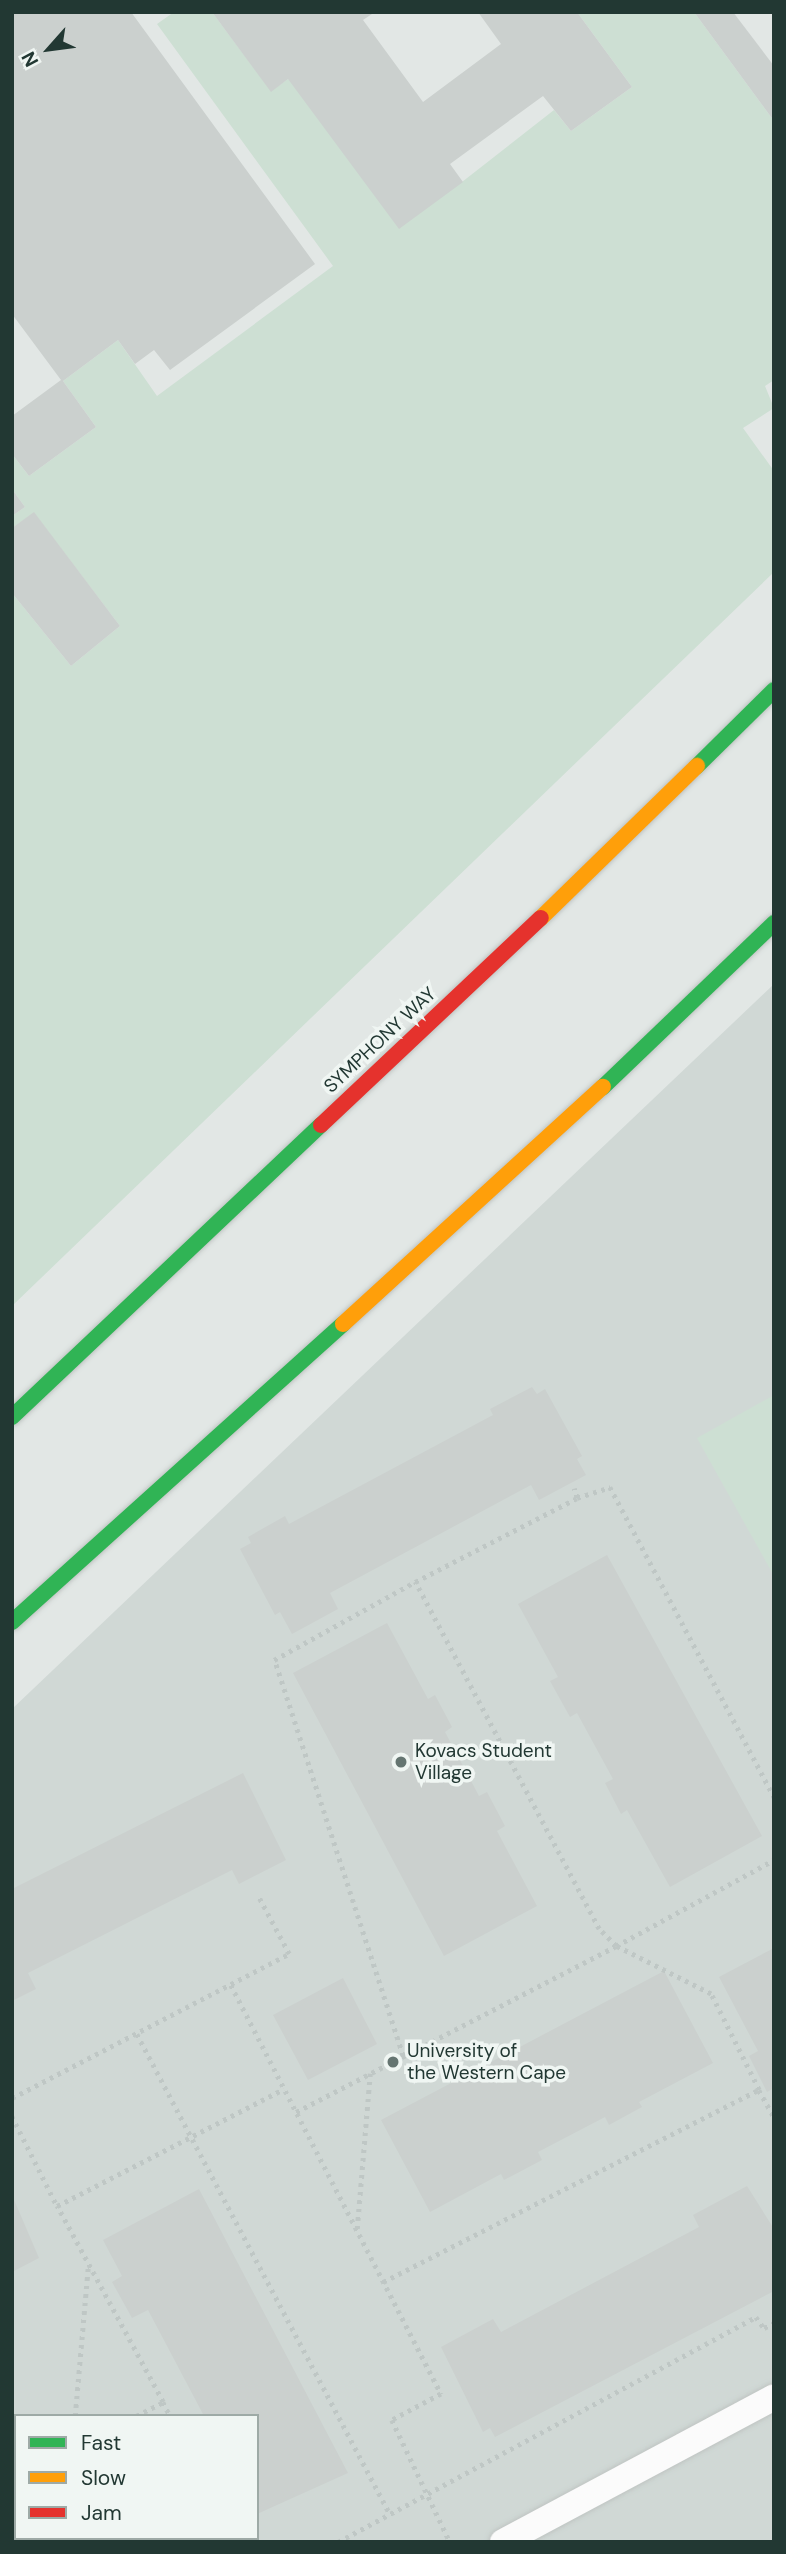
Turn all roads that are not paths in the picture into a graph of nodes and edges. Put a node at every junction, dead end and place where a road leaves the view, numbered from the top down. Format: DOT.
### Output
graph roads {
  1 [pos="774,690"];
  2 [pos="774,923"];
  3 [pos="12,1417"];
  4 [pos="12,1622"];
  5 [pos="774,2397"];
  6 [pos="503,2542"];
  1 -- 3 [label="main road, SYMPHONY WAY"];
  2 -- 4 [label="main road"];
  5 -- 6 [label="lane"];
}
